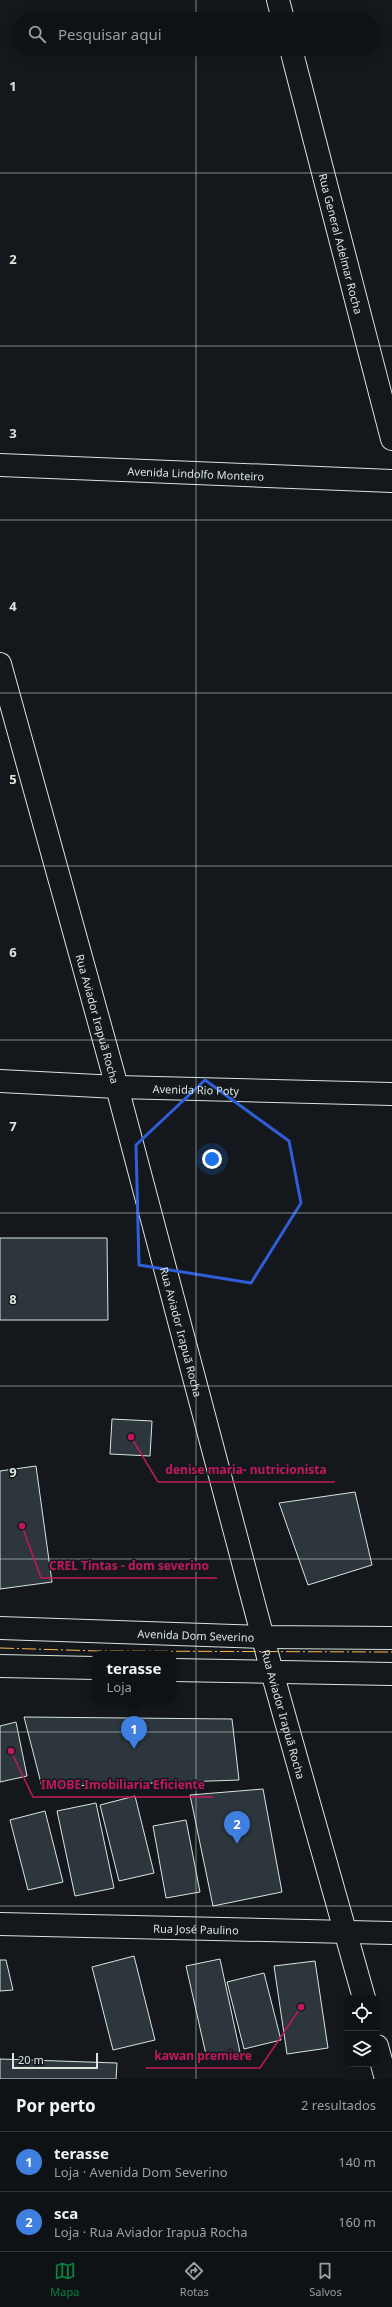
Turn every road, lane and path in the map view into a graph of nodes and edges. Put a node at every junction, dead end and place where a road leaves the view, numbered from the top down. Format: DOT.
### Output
graph roads {
  1 [pos="278,0"];
  2 [pos="281,12"];
  3 [pos="293,56"];
  4 [pos="392,439"];
  5 [pos="0,466"];
  6 [pos="392,481"];
  7 [pos="0,664"];
  8 [pos="0,1081"];
  9 [pos="117,1087"];
  10 [pos="392,1094"];
  11 [pos="0,1628"];
  12 [pos="264,1637"];
  13 [pos="392,1638"];
  14 [pos="0,1666"];
  15 [pos="92,1668"];
  16 [pos="176,1670"];
  17 [pos="272,1672"];
  18 [pos="392,1674"];
  19 [pos="0,1924"];
  20 [pos="346,1932"];
  21 [pos="392,1933"];
  22 [pos="363,1995"];
  23 [pos="380,2057"];
  24 [pos="386,2079"];
  1 -- 2 [label="street"];
  3 -- 4 [label="street, Rua General Adelmar Rocha"];
  5 -- 6 [label="street, Avenida Lindolfo Monteiro"];
  7 -- 9 [label="street, Rua Aviador Irapuã Rocha"];
  8 -- 9 [label="street, Avenida Rio Poty"];
  9 -- 10 [label="street, Avenida Rio Poty"];
  9 -- 12 [label="street, Rua Aviador Irapuã Rocha"];
  11 -- 12 [label="street, Avenida Dom Severino"];
  12 -- 13 [label="street, Avenida Dom Severino"];
  12 -- 17 [label="street, Rua Aviador Irapuã Rocha"];
  14 -- 15 [label="street"];
  16 -- 17 [label="street"];
  17 -- 18 [label="street"];
  17 -- 20 [label="street, Rua Aviador Irapuã Rocha"];
  19 -- 20 [label="street, Rua José Paulino"];
  20 -- 21 [label="street, Rua José Paulino"];
  20 -- 22 [label="street, Rua Aviador Irapuã Rocha"];
  23 -- 24 [label="street"];
}
